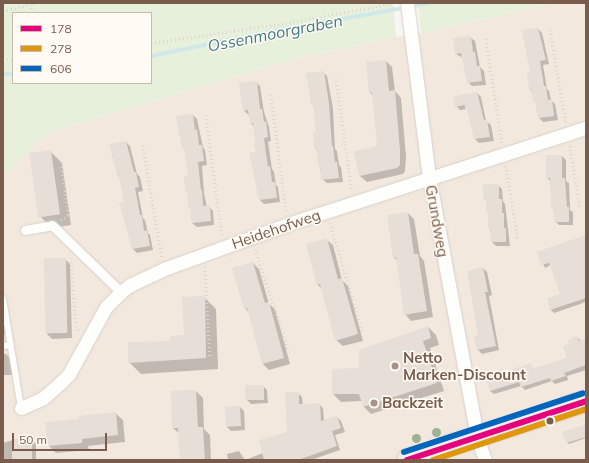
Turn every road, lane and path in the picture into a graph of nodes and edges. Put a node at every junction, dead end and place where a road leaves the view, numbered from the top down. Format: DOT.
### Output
graph roads {
  1 [pos="36,3"];
  2 [pos="394,3"];
  3 [pos="407,3"];
  4 [pos="32,4"];
  5 [pos="3,11"];
  6 [pos="31,12"];
  7 [pos="550,30"];
  8 [pos="486,39"];
  9 [pos="152,43"];
  10 [pos="336,77"];
  11 [pos="271,95"];
  12 [pos="206,115"];
  13 [pos="586,128"];
  14 [pos="568,134"];
  15 [pos="143,145"];
  16 [pos="504,154"];
  17 [pos="61,163"];
  18 [pos="429,178"];
  19 [pos="353,202"];
  20 [pos="580,209"];
  21 [pos="326,212"];
  22 [pos="288,224"];
  23 [pos="52,225"];
  24 [pos="25,230"];
  25 [pos="251,237"];
  26 [pos="518,239"];
  27 [pos="70,244"];
  28 [pos="223,247"];
  29 [pos="204,254"];
  30 [pos="164,269"];
  31 [pos="121,292"];
  32 [pos="3,299"];
  33 [pos="363,332"];
  34 [pos="87,340"];
  35 [pos="11,345"];
  36 [pos="3,346"];
  37 [pos="289,351"];
  38 [pos="210,356"];
  39 [pos="586,401"];
  40 [pos="21,408"];
  41 [pos="477,438"];
  42 [pos="407,460"];
  43 [pos="485,460"];
  1 -- 4 [label="path"];
  2 -- 9 [label="path"];
  3 -- 18 [label="street, Grundweg"];
  4 -- 5 [label="path"];
  4 -- 6 [label="path"];
  7 -- 14 [label="path"];
  8 -- 16 [label="path"];
  10 -- 19 [label="path"];
  11 -- 22 [label="path"];
  12 -- 28 [label="path"];
  13 -- 14 [label="street, Heidehofweg"];
  14 -- 16 [label="street, Heidehofweg"];
  14 -- 20 [label="path"];
  15 -- 30 [label="path"];
  16 -- 18 [label="street, Heidehofweg"];
  16 -- 26 [label="path"];
  17 -- 23 [label="path"];
  18 -- 19 [label="street, Heidehofweg"];
  18 -- 41 [label="street, Grundweg"];
  19 -- 21 [label="street, Heidehofweg"];
  21 -- 22 [label="street, Heidehofweg"];
  21 -- 33 [label="path"];
  22 -- 25 [label="street, Heidehofweg"];
  23 -- 24 [label="street"];
  23 -- 27 [label="street"];
  25 -- 28 [label="street, Heidehofweg"];
  25 -- 37 [label="path"];
  27 -- 31 [label="street"];
  27 -- 34 [label="path"];
  28 -- 29 [label="street, Heidehofweg"];
  29 -- 30 [label="street, Heidehofweg"];
  29 -- 38 [label="path"];
  30 -- 31 [label="street, Heidehofweg"];
  31 -- 34 [label="street, Heidehofweg"];
  32 -- 35 [label="lane"];
  34 -- 40 [label="street, Heidehofweg"];
  35 -- 36 [label="lane"];
  35 -- 40 [label="lane"];
  39 -- 41 [label="main road"];
  41 -- 42 [label="main road"];
  41 -- 43 [label="street, Grundweg"];
}
